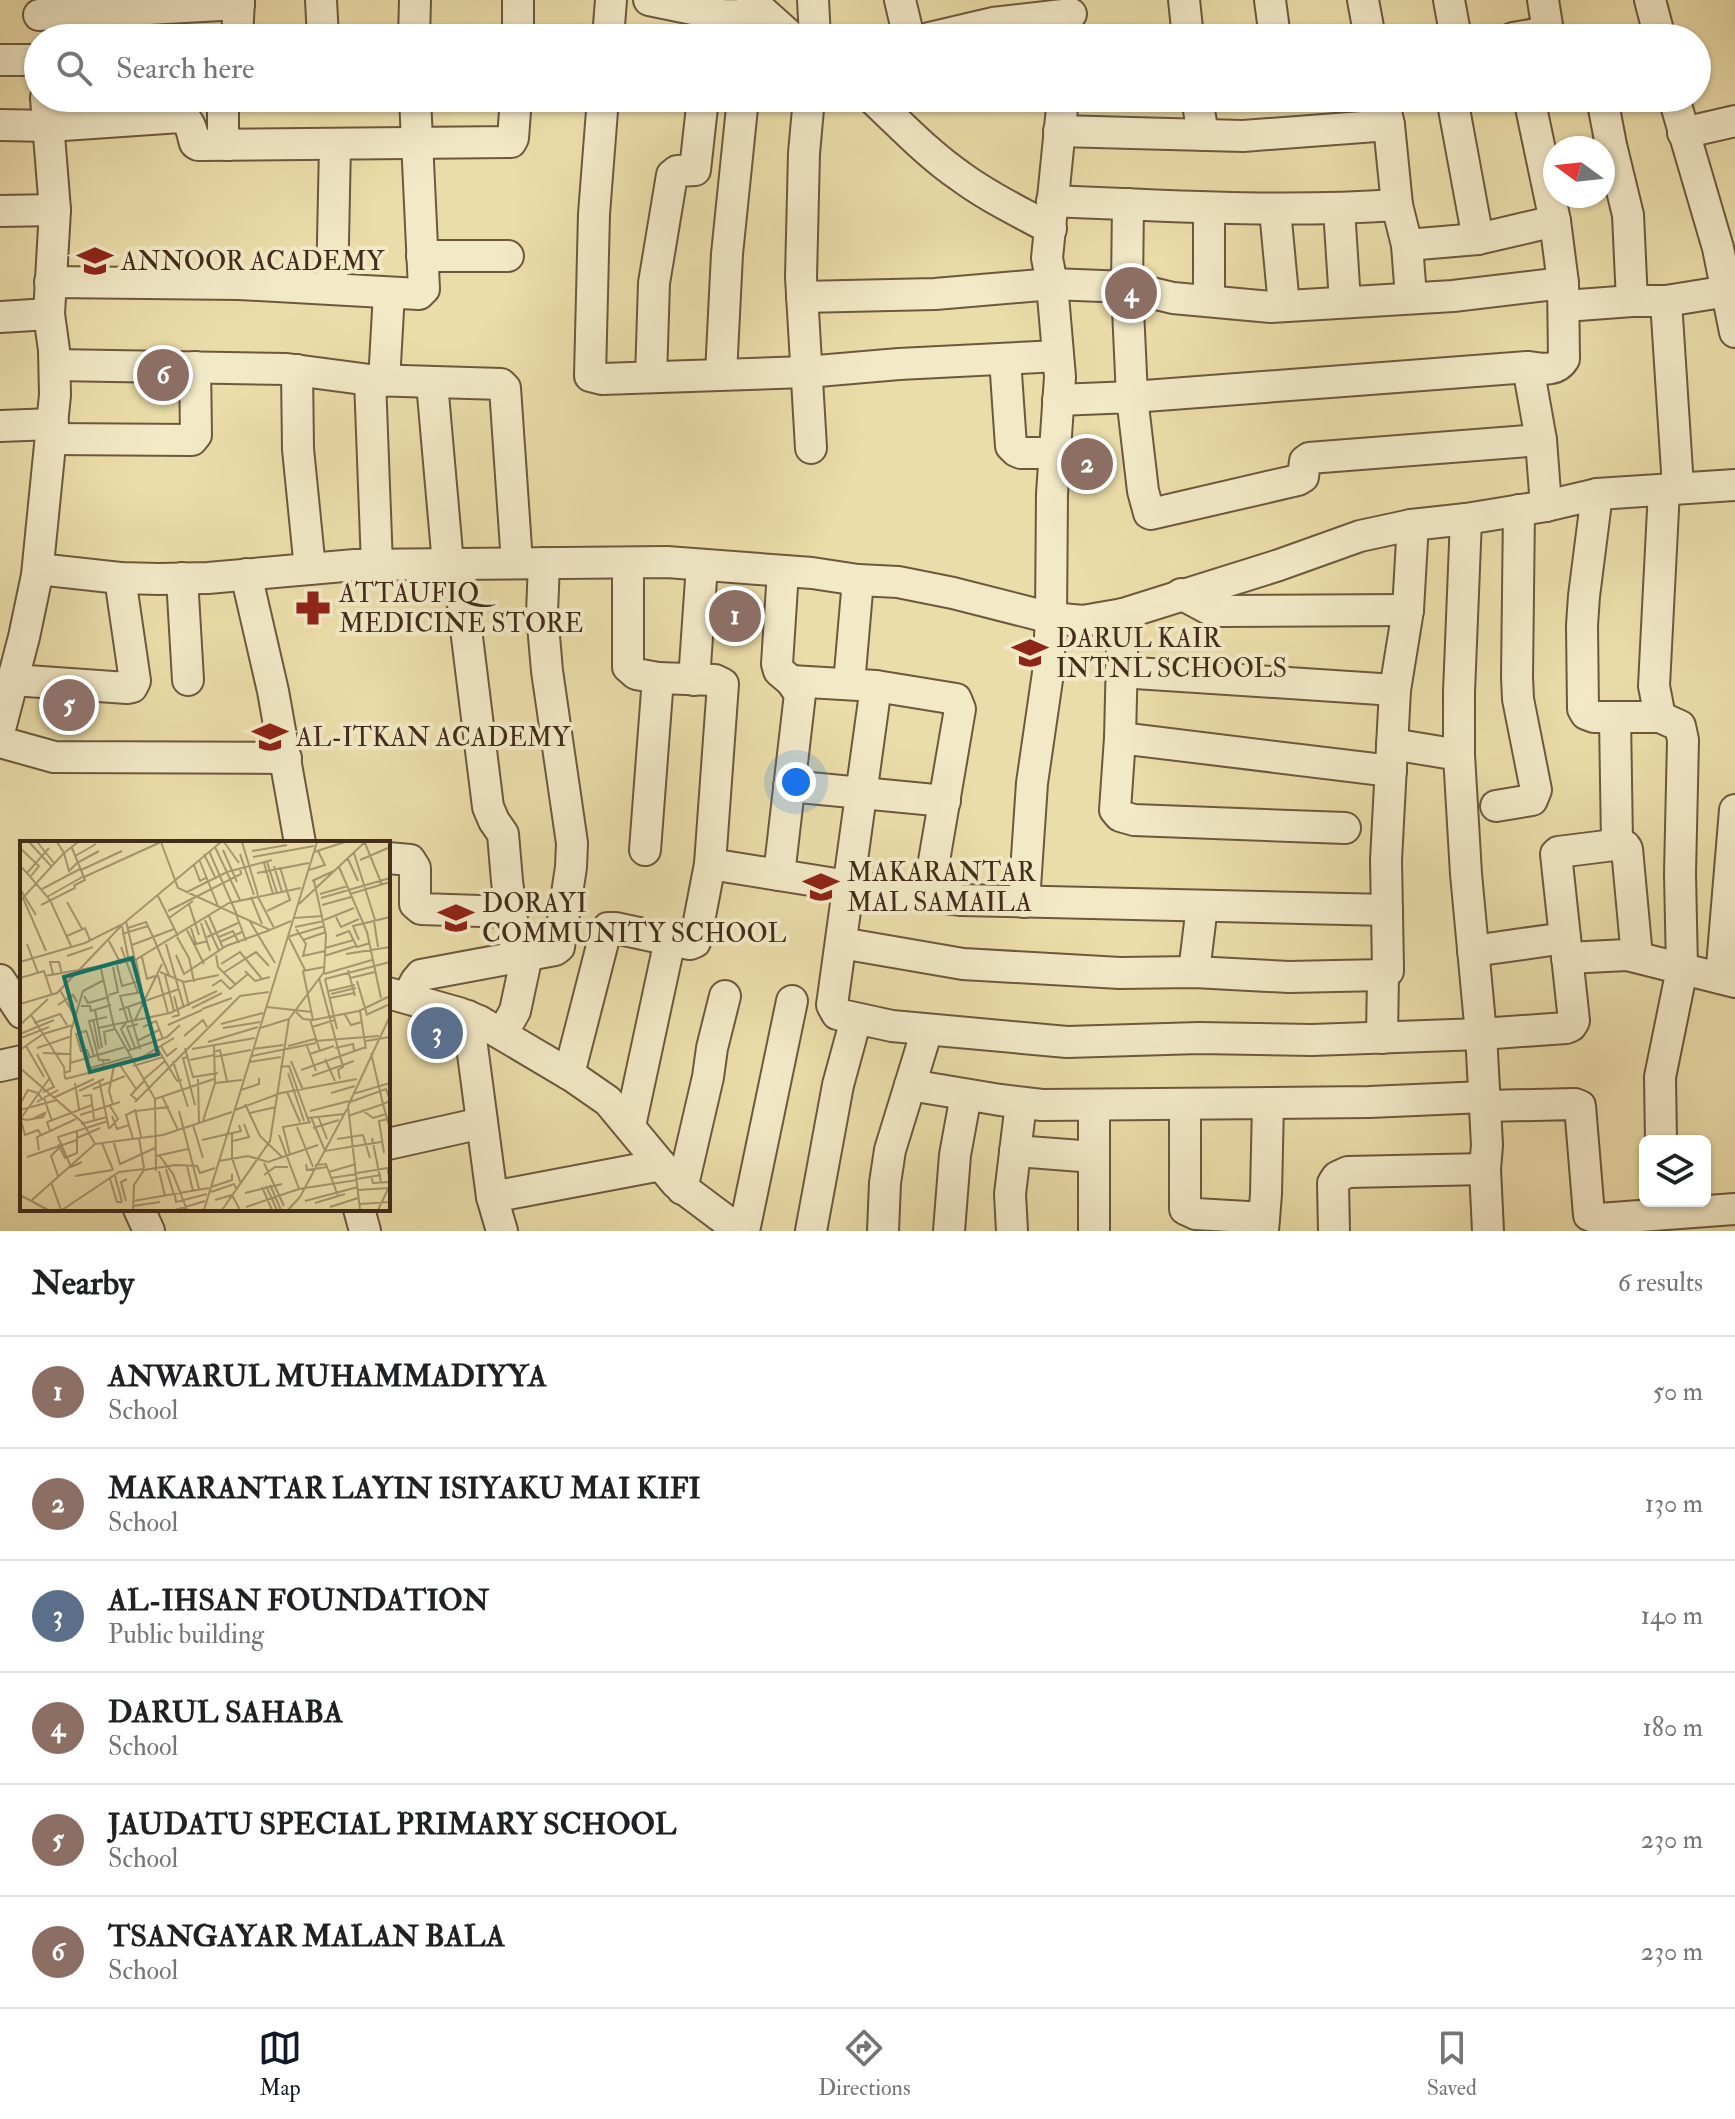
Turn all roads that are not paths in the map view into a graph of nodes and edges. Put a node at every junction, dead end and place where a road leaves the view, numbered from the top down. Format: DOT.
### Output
graph roads {
  1 [pos="321,0"];
  2 [pos="415,0"];
  3 [pos="518,0"];
  4 [pos="611,0"];
  5 [pos="649,0"];
  6 [pos="813,0"];
  7 [pos="900,0"];
  8 [pos="1184,0"];
  9 [pos="1270,0"];
  10 [pos="1363,0"];
  11 [pos="1449,0"];
  12 [pos="1545,0"];
  13 [pos="1650,0"];
  14 [pos="239,2"];
  15 [pos="1071,17"];
  16 [pos="40,18"];
  17 [pos="754,18"];
  18 [pos="238,24"];
  19 [pos="322,24"];
  20 [pos="414,24"];
  21 [pos="518,24"];
  22 [pos="609,24"];
  23 [pos="709,24"];
  24 [pos="717,24"];
  25 [pos="814,24"];
  26 [pos="906,24"];
  27 [pos="989,24"];
  28 [pos="1187,24"];
  29 [pos="1273,24"];
  30 [pos="1367,24"];
  31 [pos="1453,24"];
  32 [pos="1547,24"];
  33 [pos="1656,24"];
  34 [pos="0,60"];
  35 [pos="24,60"];
  36 [pos="47,112"];
  37 [pos="223,112"];
  38 [pos="415,112"];
  39 [pos="515,112"];
  40 [pos="602,112"];
  41 [pos="701,112"];
  42 [pos="742,112"];
  43 [pos="808,112"];
  44 [pos="887,112"];
  45 [pos="1061,112"];
  46 [pos="1199,112"];
  47 [pos="1386,112"];
  48 [pos="1455,112"];
  49 [pos="1532,112"];
  50 [pos="1605,112"];
  51 [pos="1678,112"];
  52 [pos="1735,121"];
  53 [pos="0,125"];
  54 [pos="1059,131"];
  55 [pos="1683,133"];
  56 [pos="1203,135"];
  57 [pos="416,143"];
  58 [pos="228,145"];
  59 [pos="335,145"];
  60 [pos="1128,204"];
  61 [pos="1397,205"];
  62 [pos="1209,209"];
  63 [pos="1339,209"];
  64 [pos="55,210"];
  65 [pos="1275,210"];
  66 [pos="0,211"];
  67 [pos="1051,215"];
  68 [pos="1555,221"];
  69 [pos="1478,239"];
  70 [pos="1407,245"];
  71 [pos="422,256"];
  72 [pos="508,256"];
  73 [pos="50,282"];
  74 [pos="1052,284"];
  75 [pos="1127,287"];
  76 [pos="332,289"];
  77 [pos="1728,291"];
  78 [pos="389,293"];
  79 [pos="1564,295"];
  80 [pos="802,297"];
  81 [pos="1411,297"];
  82 [pos="1209,300"];
  83 [pos="1632,301"];
  84 [pos="1666,301"];
  85 [pos="1345,302"];
  86 [pos="1284,306"];
  87 [pos="49,314"];
  88 [pos="0,317"];
  89 [pos="1735,332"];
  90 [pos="1058,356"];
  91 [pos="1005,359"];
  92 [pos="55,365"];
  93 [pos="195,367"];
  94 [pos="1528,367"];
  95 [pos="297,370"];
  96 [pos="806,372"];
  97 [pos="721,374"];
  98 [pos="651,377"];
  99 [pos="377,380"];
  100 [pos="432,383"];
  101 [pos="1132,397"];
  102 [pos="1058,400"];
  103 [pos="0,426"];
  104 [pos="52,431"];
  105 [pos="1541,440"];
  106 [pos="811,448"];
  107 [pos="1056,453"];
  108 [pos="1735,485"];
  109 [pos="1671,488"];
  110 [pos="1597,494"];
  111 [pos="1532,508"];
  112 [pos="1466,519"];
  113 [pos="1411,525"];
  114 [pos="530,563"];
  115 [pos="628,563"];
  116 [pos="453,564"];
  117 [pos="377,565"];
  118 [pos="702,565"];
  119 [pos="38,569"];
  120 [pos="310,569"];
  121 [pos="783,571"];
  122 [pos="246,574"];
  123 [pos="120,578"];
  124 [pos="182,578"];
  125 [pos="858,580"];
  126 [pos="1181,594"];
  127 [pos="1408,610"];
  128 [pos="1123,614"];
  129 [pos="1051,618"];
  130 [pos="12,638"];
  131 [pos="1120,672"];
  132 [pos="658,678"];
  133 [pos="13,680"];
  134 [pos="188,680"];
  135 [pos="694,680"];
  136 [pos="791,681"];
  137 [pos="862,685"];
  138 [pos="1395,690"];
  139 [pos="1660,717"];
  140 [pos="1615,718"];
  141 [pos="0,729"];
  142 [pos="1120,738"];
  143 [pos="0,742"];
  144 [pos="1459,755"];
  145 [pos="1391,757"];
  146 [pos="286,758"];
  147 [pos="789,786"];
  148 [pos="862,792"];
  149 [pos="945,801"];
  150 [pos="1496,806"];
  151 [pos="1735,810"];
  152 [pos="1345,828"];
  153 [pos="300,841"];
  154 [pos="1617,842"];
  155 [pos="645,850"];
  156 [pos="390,858"];
  157 [pos="710,864"];
  158 [pos="779,875"];
  159 [pos="848,886"];
  160 [pos="928,896"];
  161 [pos="1024,902"];
  162 [pos="1202,906"];
  163 [pos="1387,910"];
  164 [pos="511,912"];
  165 [pos="670,940"];
  166 [pos="841,943"];
  167 [pos="1566,948"];
  168 [pos="1473,951"];
  169 [pos="522,956"];
  170 [pos="1637,957"];
  171 [pos="1682,969"];
  172 [pos="1194,972"];
  173 [pos="1383,975"];
  174 [pos="0,980"];
  175 [pos="1728,980"];
  176 [pos="398,996"];
  177 [pos="725,996"];
  178 [pos="792,1001"];
  179 [pos="20,1010"];
  180 [pos="468,1016"];
  181 [pos="856,1019"];
  182 [pos="927,1030"];
  183 [pos="502,1034"];
  184 [pos="1481,1034"];
  185 [pos="1382,1038"];
  186 [pos="20,1061"];
  187 [pos="0,1066"];
  188 [pos="569,1074"];
  189 [pos="910,1085"];
  190 [pos="966,1095"];
  191 [pos="1485,1102"];
  192 [pos="1021,1103"];
  193 [pos="1268,1103"];
  194 [pos="1185,1104"];
  195 [pos="1094,1105"];
  196 [pos="482,1123"];
  197 [pos="630,1126"];
  198 [pos="1661,1135"];
  199 [pos="390,1144"];
  200 [pos="1015,1151"];
  201 [pos="1094,1157"];
  202 [pos="661,1165"];
  203 [pos="1485,1169"];
  204 [pos="682,1189"];
  205 [pos="492,1197"];
  206 [pos="1662,1208"];
  207 [pos="1735,1209"];
  208 [pos="140,1211"];
  209 [pos="360,1211"];
  210 [pos="1264,1224"];
  211 [pos="149,1231"];
  212 [pos="365,1231"];
  213 [pos="502,1231"];
  214 [pos="742,1231"];
  215 [pos="811,1231"];
  216 [pos="883,1231"];
  217 [pos="949,1231"];
  218 [pos="1012,1231"];
  219 [pos="1094,1231"];
  220 [pos="1334,1231"];
  221 [pos="1488,1231"];
  1 -- 19 [label="street"];
  2 -- 20 [label="street"];
  3 -- 21 [label="street"];
  4 -- 22 [label="street"];
  5 -- 23 [label="street"];
  6 -- 25 [label="street"];
  7 -- 26 [label="street"];
  8 -- 28 [label="street"];
  9 -- 29 [label="street"];
  10 -- 30 [label="street"];
  11 -- 31 [label="street"];
  12 -- 32 [label="street"];
  13 -- 33 [label="street"];
  14 -- 16 [label="street"];
  14 -- 18 [label="street"];
  15 -- 27 [label="street"];
  17 -- 24 [label="street"];
  34 -- 35 [label="street"];
  36 -- 53 [label="street"];
  36 -- 58 [label="street"];
  36 -- 64 [label="street"];
  37 -- 58 [label="street"];
  38 -- 57 [label="street"];
  39 -- 57 [label="street"];
  40 -- 98 [label="street"];
  41 -- 98 [label="street"];
  42 -- 97 [label="street"];
  43 -- 80 [label="street"];
  44 -- 67 [label="street"];
  45 -- 54 [label="street"];
  46 -- 56 [label="street"];
  47 -- 56 [label="street"];
  47 -- 61 [label="street"];
  48 -- 69 [label="street"];
  49 -- 68 [label="street"];
  50 -- 83 [label="street"];
  51 -- 55 [label="street"];
  52 -- 55 [label="street"];
  54 -- 56 [label="street"];
  54 -- 67 [label="street"];
  55 -- 77 [label="street"];
  57 -- 59 [label="street"];
  57 -- 71 [label="street"];
  58 -- 59 [label="street"];
  59 -- 76 [label="street"];
  60 -- 62 [label="street"];
  60 -- 67 [label="street"];
  60 -- 75 [label="street"];
  61 -- 63 [label="street"];
  61 -- 70 [label="street"];
  62 -- 65 [label="street"];
  62 -- 82 [label="street"];
  63 -- 65 [label="street"];
  63 -- 85 [label="street"];
  64 -- 66 [label="street"];
  64 -- 73 [label="street"];
  65 -- 86 [label="street"];
  67 -- 74 [label="street"];
  68 -- 69 [label="street"];
  68 -- 79 [label="street"];
  69 -- 70 [label="street"];
  70 -- 81 [label="street"];
  71 -- 72 [label="street"];
  71 -- 78 [label="street"];
  73 -- 76 [label="street"];
  73 -- 87 [label="street"];
  74 -- 75 [label="street"];
  74 -- 80 [label="street"];
  74 -- 90 [label="street"];
  75 -- 82 [label="street"];
  75 -- 101 [label="street"];
  76 -- 78 [label="street"];
  77 -- 84 [label="street"];
  77 -- 89 [label="street"];
  78 -- 99 [label="street"];
  79 -- 81 [label="street"];
  79 -- 83 [label="street"];
  79 -- 94 [label="street"];
  80 -- 96 [label="street"];
  81 -- 85 [label="street"];
  82 -- 86 [label="street"];
  83 -- 84 [label="street"];
  84 -- 109 [label="street"];
  85 -- 86 [label="street"];
  87 -- 88 [label="street"];
  87 -- 92 [label="street"];
  90 -- 91 [label="street"];
  90 -- 102 [label="street"];
  91 -- 96 [label="street"];
  91 -- 107 [label="street"];
  92 -- 93 [label="street"];
  92 -- 104 [label="street"];
  93 -- 95 [label="street"];
  93 -- 104 [label="street"];
  94 -- 101 [label="street"];
  94 -- 105 [label="street"];
  95 -- 99 [label="street"];
  95 -- 120 [label="street"];
  96 -- 97 [label="street"];
  96 -- 106 [label="street"];
  97 -- 98 [label="street"];
  99 -- 100 [label="street"];
  99 -- 117 [label="street"];
  100 -- 114 [label="street"];
  100 -- 116 [label="street"];
  101 -- 102 [label="street"];
  101 -- 105 [label="street"];
  102 -- 107 [label="street"];
  103 -- 104 [label="street"];
  104 -- 119 [label="street"];
  105 -- 111 [label="street"];
  107 -- 129 [label="street"];
  108 -- 109 [label="street"];
  109 -- 110 [label="street"];
  109 -- 139 [label="street"];
  110 -- 111 [label="street"];
  110 -- 140 [label="street"];
  111 -- 112 [label="street"];
  111 -- 150 [label="street"];
  112 -- 113 [label="street"];
  112 -- 144 [label="street"];
  113 -- 126 [label="street"];
  113 -- 127 [label="street"];
  114 -- 115 [label="street"];
  114 -- 116 [label="street"];
  114 -- 169 [label="street"];
  115 -- 118 [label="street"];
  115 -- 132 [label="street"];
  116 -- 117 [label="street"];
  116 -- 164 [label="street"];
  117 -- 120 [label="street"];
  118 -- 121 [label="street"];
  118 -- 135 [label="street"];
  119 -- 123 [label="street"];
  119 -- 130 [label="street"];
  120 -- 122 [label="street"];
  121 -- 125 [label="street"];
  121 -- 136 [label="street"];
  122 -- 124 [label="street"];
  122 -- 146 [label="street"];
  123 -- 124 [label="street"];
  123 -- 133 [label="street"];
  124 -- 134 [label="street"];
  125 -- 129 [label="street"];
  125 -- 137 [label="street"];
  126 -- 127 [label="street"];
  126 -- 128 [label="street"];
  127 -- 138 [label="street"];
  128 -- 129 [label="street"];
  128 -- 131 [label="street"];
  129 -- 161 [label="street"];
  130 -- 133 [label="street"];
  131 -- 138 [label="street"];
  131 -- 142 [label="street"];
  132 -- 135 [label="street"];
  132 -- 155 [label="street"];
  133 -- 141 [label="street"];
  135 -- 157 [label="street"];
  136 -- 137 [label="street"];
  136 -- 147 [label="street"];
  137 -- 148 [label="street"];
  137 -- 149 [label="street"];
  138 -- 145 [label="street"];
  139 -- 140 [label="street"];
  139 -- 171 [label="street"];
  140 -- 154 [label="street"];
  142 -- 145 [label="street"];
  142 -- 152 [label="street"];
  143 -- 146 [label="street"];
  144 -- 145 [label="street"];
  144 -- 168 [label="street"];
  145 -- 163 [label="street"];
  146 -- 153 [label="street"];
  147 -- 148 [label="street"];
  147 -- 158 [label="street"];
  148 -- 149 [label="street"];
  148 -- 159 [label="street"];
  149 -- 160 [label="street"];
  151 -- 175 [label="street"];
  154 -- 167 [label="street"];
  154 -- 170 [label="street"];
  156 -- 164 [label="street"];
  157 -- 158 [label="street"];
  157 -- 165 [label="street"];
  158 -- 159 [label="street"];
  159 -- 160 [label="street"];
  159 -- 166 [label="street"];
  160 -- 161 [label="street"];
  161 -- 162 [label="street"];
  162 -- 163 [label="street"];
  162 -- 172 [label="street"];
  163 -- 173 [label="street"];
  164 -- 169 [label="street"];
  165 -- 188 [label="street"];
  165 -- 197 [label="street"];
  166 -- 172 [label="street"];
  166 -- 181 [label="street"];
  167 -- 168 [label="street"];
  167 -- 170 [label="street"];
  167 -- 184 [label="street"];
  168 -- 184 [label="street"];
  169 -- 176 [label="street"];
  169 -- 183 [label="street"];
  170 -- 171 [label="street"];
  171 -- 175 [label="street"];
  171 -- 198 [label="street"];
  172 -- 173 [label="street"];
  173 -- 185 [label="street"];
  174 -- 179 [label="street"];
  176 -- 180 [label="street"];
  177 -- 204 [label="street"];
  178 -- 214 [label="street"];
  180 -- 183 [label="street"];
  180 -- 196 [label="street"];
  181 -- 182 [label="street"];
  181 -- 215 [label="street"];
  182 -- 185 [label="street"];
  182 -- 189 [label="street"];
  183 -- 188 [label="street"];
  184 -- 185 [label="street"];
  184 -- 191 [label="street"];
  186 -- 187 [label="street"];
  188 -- 197 [label="street"];
  189 -- 190 [label="street"];
  189 -- 216 [label="street"];
  190 -- 192 [label="street"];
  190 -- 217 [label="street"];
  191 -- 193 [label="street"];
  191 -- 203 [label="street"];
  191 -- 206 [label="street"];
  192 -- 195 [label="street"];
  192 -- 200 [label="street"];
  193 -- 194 [label="street"];
  193 -- 210 [label="street"];
  194 -- 195 [label="street"];
  194 -- 210 [label="street"];
  195 -- 201 [label="street"];
  196 -- 199 [label="street"];
  196 -- 205 [label="street"];
  197 -- 202 [label="street"];
  200 -- 201 [label="street"];
  200 -- 218 [label="street"];
  201 -- 219 [label="street"];
  202 -- 204 [label="street"];
  202 -- 205 [label="street"];
  203 -- 220 [label="street"];
  203 -- 221 [label="street"];
  204 -- 214 [label="street"];
  205 -- 213 [label="street"];
  206 -- 207 [label="street"];
  208 -- 211 [label="street"];
  209 -- 212 [label="street"];
}
